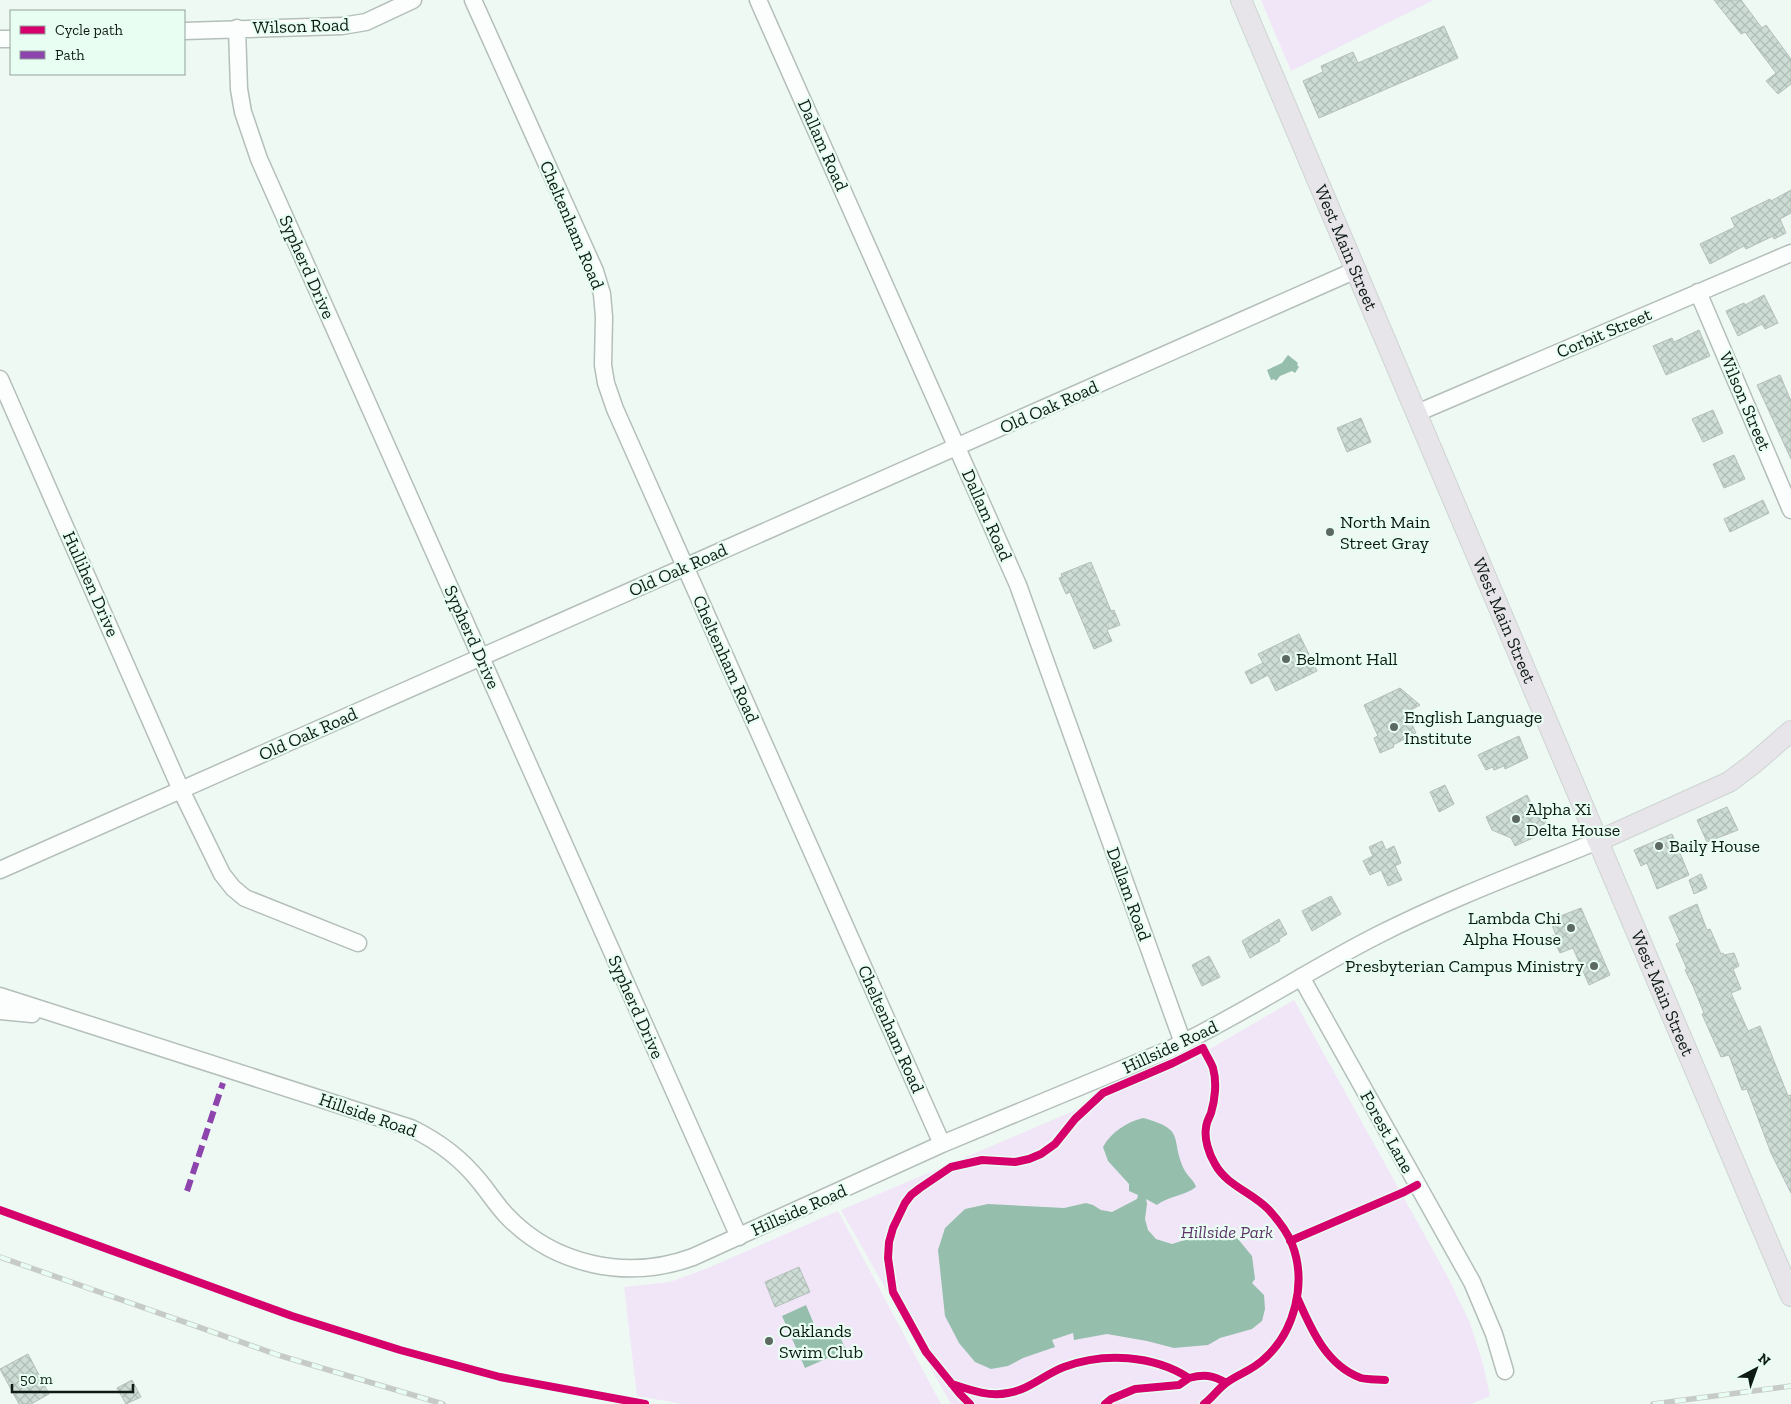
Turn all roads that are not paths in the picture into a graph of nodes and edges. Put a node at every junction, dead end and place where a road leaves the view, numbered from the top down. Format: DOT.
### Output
graph roads {
  1 [pos="413,0"];
  2 [pos="473,0"];
  3 [pos="758,0"];
  4 [pos="1241,0"];
  5 [pos="237,28"];
  6 [pos="185,30"];
  7 [pos="1791,253"];
  8 [pos="1356,270"];
  9 [pos="1698,292"];
  10 [pos="0,379"];
  11 [pos="1417,413"];
  12 [pos="957,447"];
  13 [pos="1791,510"];
  14 [pos="685,567"];
  15 [pos="481,658"];
  16 [pos="1791,731"];
  17 [pos="181,790"];
  18 [pos="1598,841"];
  19 [pos="0,870"];
  20 [pos="358,944"];
  21 [pos="1301,977"];
  22 [pos="0,996"];
  23 [pos="0,1011"];
  24 [pos="64,1017"];
  25 [pos="1183,1043"];
  26 [pos="942,1144"];
  27 [pos="738,1237"];
  28 [pos="1791,1296"];
  29 [pos="1505,1371"];
  1 -- 5 [label="street, Wilson Road"];
  2 -- 14 [label="street, Cheltenham Road"];
  3 -- 12 [label="street, Dallam Road"];
  4 -- 8 [label="main road, West Main Street"];
  5 -- 6 [label="street, Wilson Road"];
  5 -- 15 [label="street, Sypherd Drive"];
  7 -- 9 [label="street, Corbit Street"];
  8 -- 11 [label="main road, West Main Street"];
  8 -- 12 [label="street, Old Oak Road"];
  9 -- 11 [label="street, Corbit Street"];
  9 -- 13 [label="street, Wilson Street"];
  10 -- 17 [label="street, Hullihen Drive"];
  11 -- 18 [label="main road, West Main Street"];
  12 -- 14 [label="street, Old Oak Road"];
  12 -- 25 [label="street, Dallam Road"];
  14 -- 15 [label="street, Old Oak Road"];
  14 -- 26 [label="street, Cheltenham Road"];
  15 -- 17 [label="street, Old Oak Road"];
  15 -- 27 [label="street, Sypherd Drive"];
  16 -- 18 [label="main road"];
  17 -- 19 [label="street, Old Oak Road"];
  17 -- 20 [label="street, Hullihen Drive"];
  18 -- 21 [label="street, Hillside Road"];
  18 -- 28 [label="main road, West Main Street"];
  21 -- 25 [label="street, Hillside Road"];
  21 -- 29 [label="street, Forest Lane"];
  22 -- 24 [label="street, Hillside Road"];
  23 -- 24 [label="street"];
  24 -- 27 [label="street, Hillside Road"];
  25 -- 26 [label="street, Hillside Road"];
  26 -- 27 [label="street, Hillside Road"];
}
